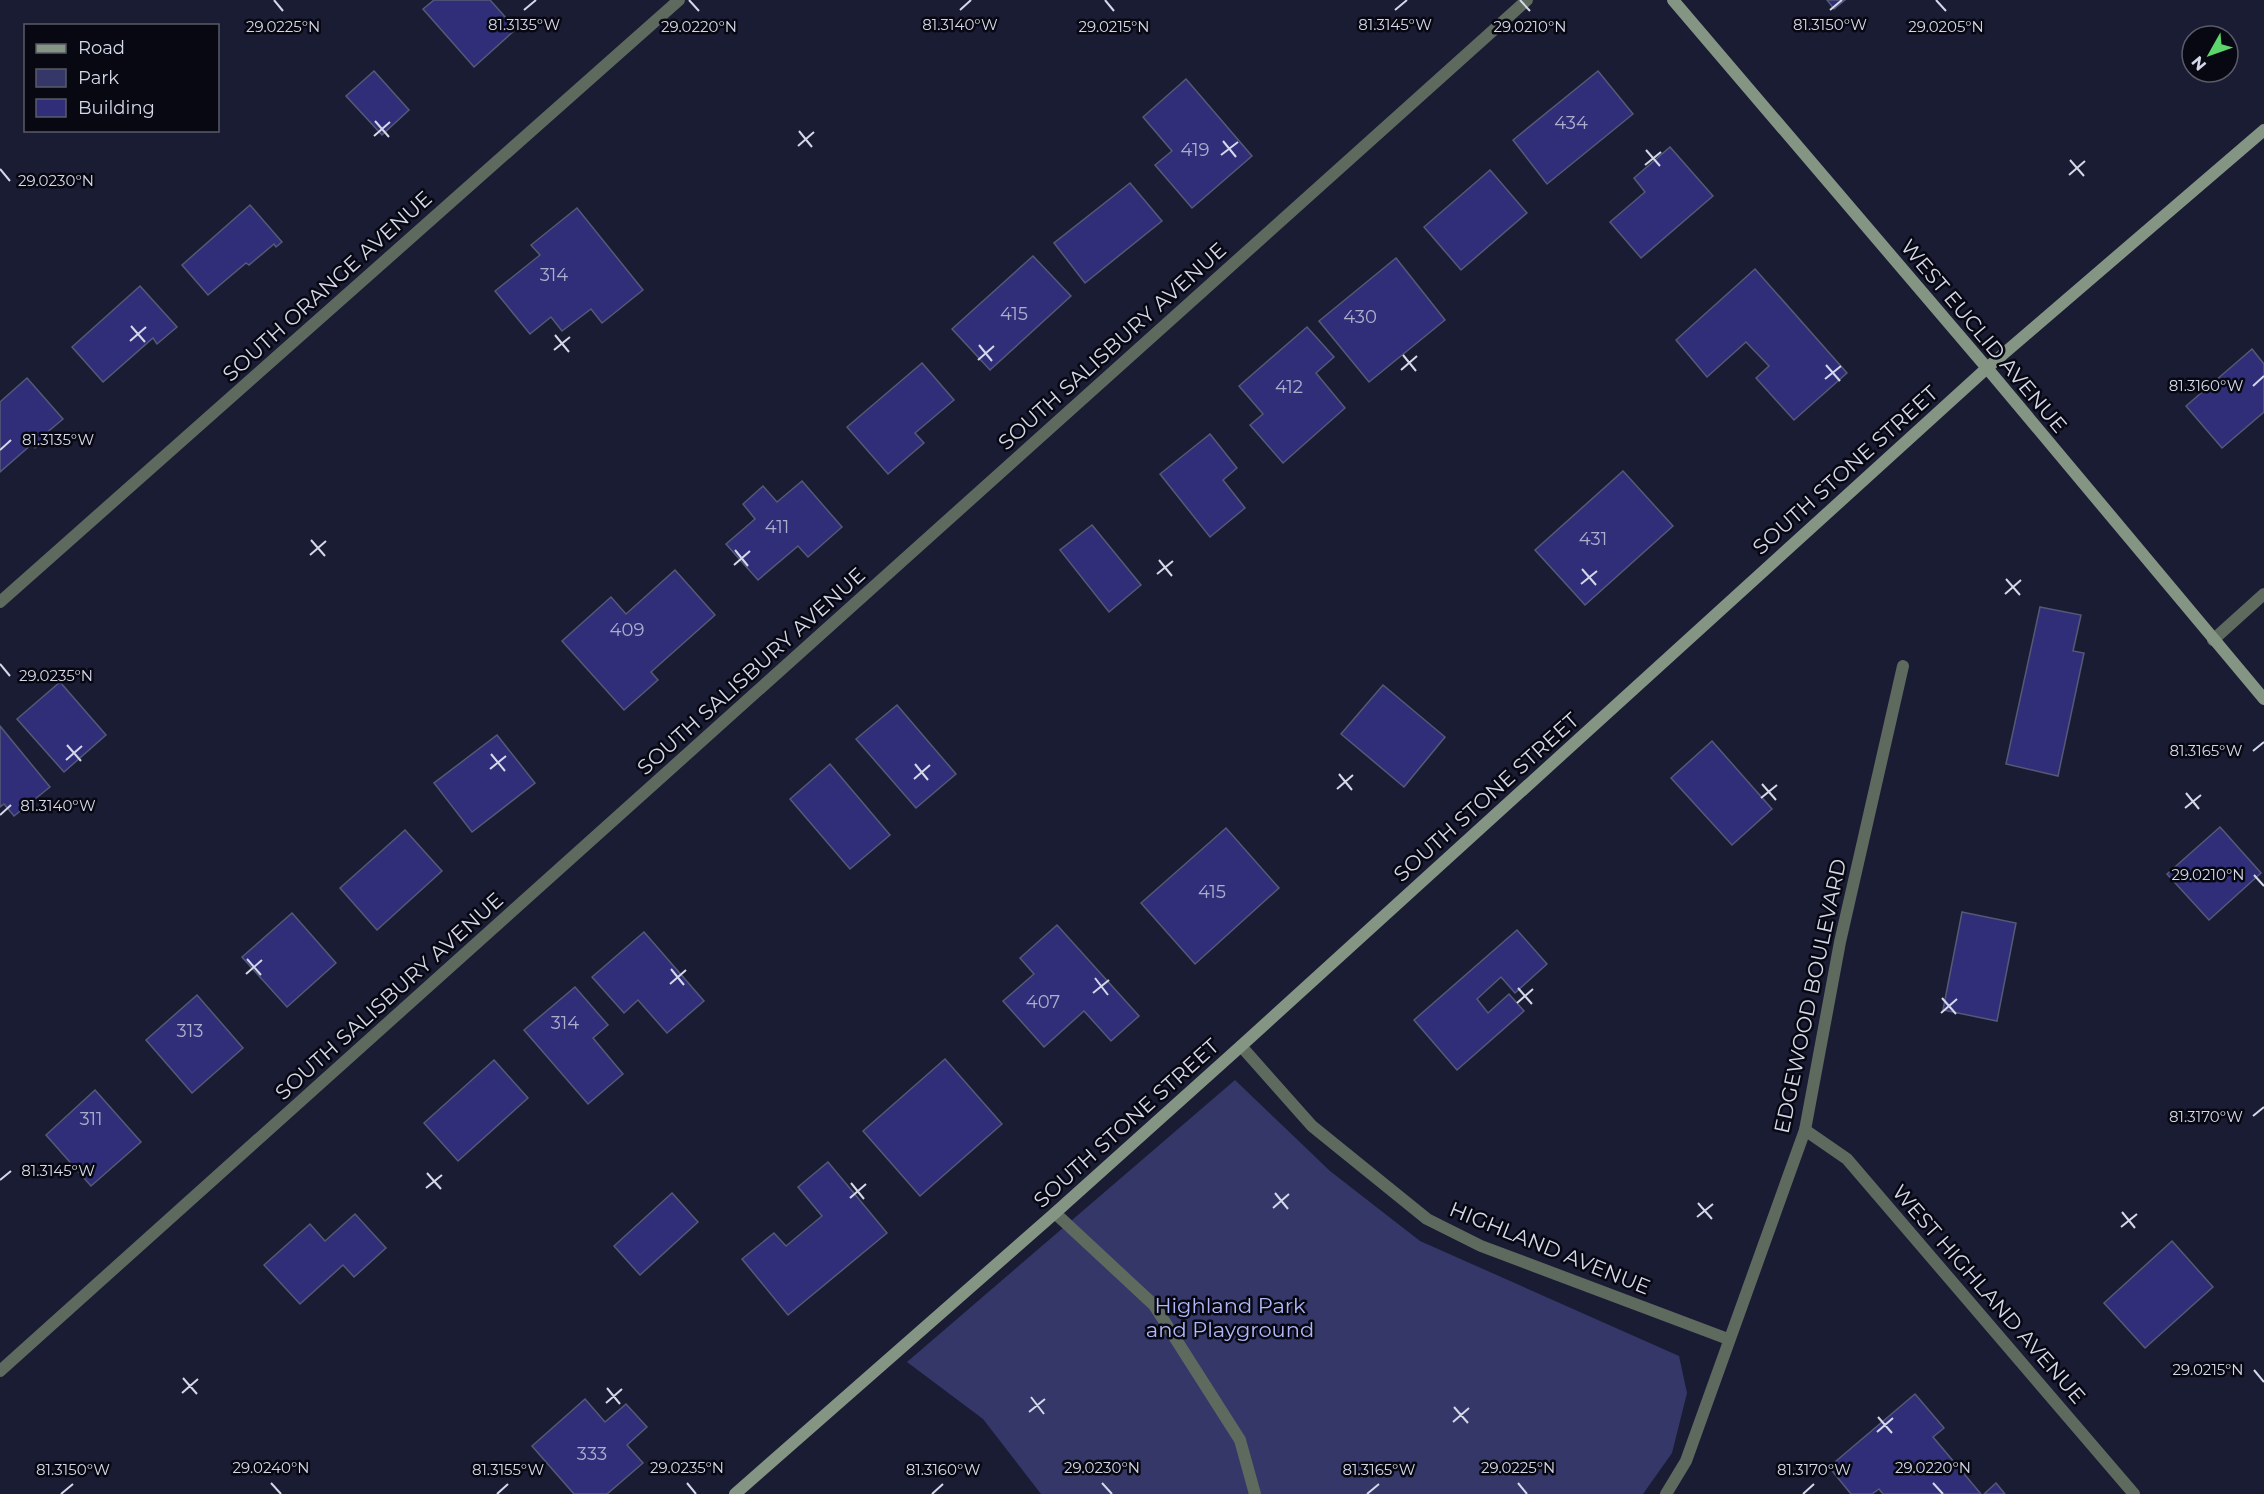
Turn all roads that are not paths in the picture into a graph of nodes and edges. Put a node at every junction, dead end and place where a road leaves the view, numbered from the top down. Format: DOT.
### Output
graph roads {
  1 [pos="679,0"];
  2 [pos="1527,0"];
  3 [pos="1673,0"];
  4 [pos="2264,130"];
  5 [pos="1987,368"];
  6 [pos="2264,594"];
  7 [pos="0,602"];
  8 [pos="2213,640"];
  9 [pos="1903,666"];
  10 [pos="2264,699"];
  11 [pos="1241,1046"];
  12 [pos="1805,1130"];
  13 [pos="1055,1213"];
  14 [pos="1728,1339"];
  15 [pos="0,1371"];
  16 [pos="735,1494"];
  17 [pos="1255,1494"];
  18 [pos="1666,1494"];
  19 [pos="2134,1494"];
  1 -- 7 [label="street, SOUTH ORANGE AVENUE"];
  2 -- 15 [label="street, SOUTH SALISBURY AVENUE"];
  3 -- 5 [label="street, WEST EUCLID AVENUE"];
  4 -- 5 [label="street, SOUTH STONE STREET"];
  5 -- 8 [label="street, WEST EUCLID AVENUE"];
  5 -- 11 [label="street, SOUTH STONE STREET"];
  6 -- 8 [label="street"];
  8 -- 10 [label="street, WEST EUCLID AVENUE"];
  9 -- 12 [label="street, EDGEWOOD BOULEVARD"];
  11 -- 13 [label="street, SOUTH STONE STREET"];
  11 -- 14 [label="street, HIGHLAND AVENUE"];
  12 -- 14 [label="street, EDGEWOOD BOULEVARD"];
  12 -- 19 [label="street, WEST HIGHLAND AVENUE"];
  13 -- 16 [label="street, SOUTH STONE STREET"];
  13 -- 17 [label="street"];
  14 -- 18 [label="street, EDGEWOOD BOULEVARD"];
}
